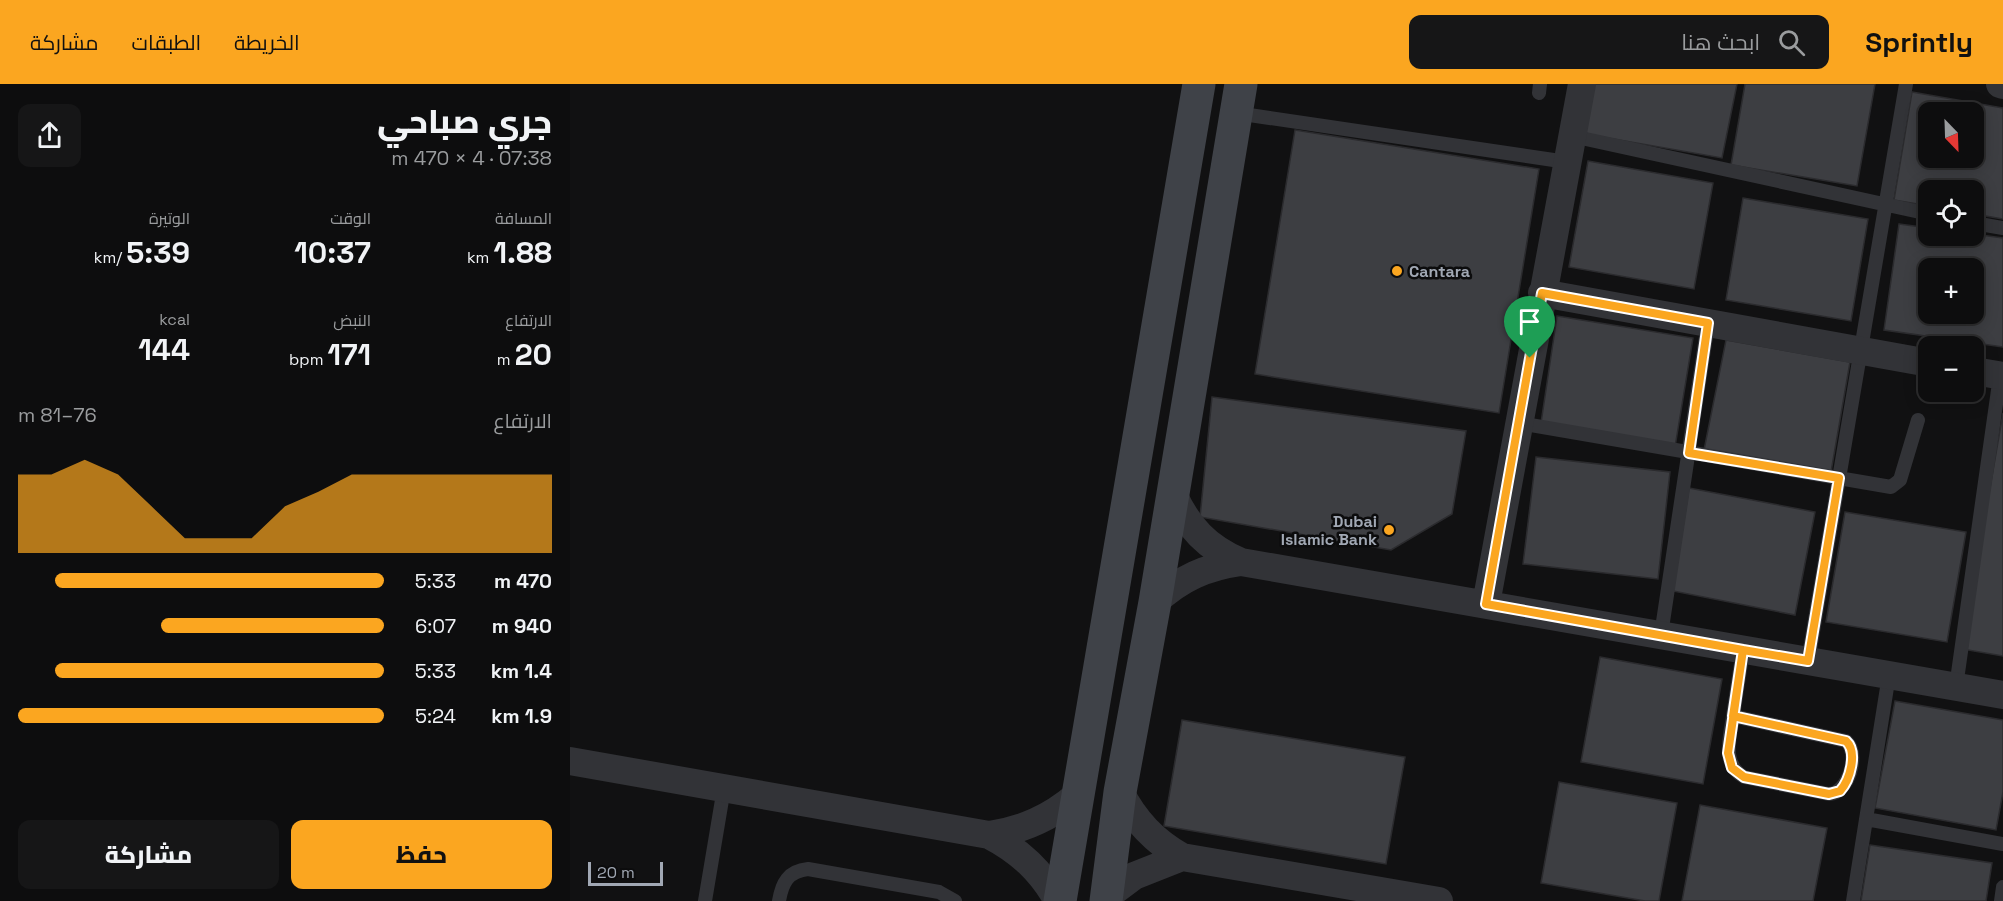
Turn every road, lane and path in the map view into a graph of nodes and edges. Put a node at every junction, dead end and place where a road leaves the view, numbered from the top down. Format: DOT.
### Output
graph roads {
  1 [pos="1199,84"];
  2 [pos="1582,84"];
  3 [pos="1906,84"];
  4 [pos="1239,98"];
  5 [pos="1570,149"];
  6 [pos="1885,206"];
  7 [pos="1918,212"];
  8 [pos="1984,225"];
  9 [pos="2003,228"];
  10 [pos="1542,293"];
  11 [pos="1708,323"];
  12 [pos="1861,351"];
  13 [pos="1918,361"];
  14 [pos="1992,375"];
  15 [pos="1918,420"];
  16 [pos="1519,423"];
  17 [pos="1689,453"];
  18 [pos="1839,478"];
  19 [pos="1173,494"];
  20 [pos="1240,562"];
  21 [pos="1155,602"];
  22 [pos="1486,604"];
  23 [pos="1661,635"];
  24 [pos="1743,650"];
  25 [pos="1808,661"];
  26 [pos="1889,675"];
  27 [pos="1956,687"];
  28 [pos="2003,696"];
  29 [pos="1733,716"];
  30 [pos="570,761"];
  31 [pos="724,788"];
  32 [pos="1120,792"];
  33 [pos="1076,796"];
  34 [pos="1866,819"];
  35 [pos="989,835"];
  36 [pos="2003,844"];
  37 [pos="1182,857"];
  38 [pos="2003,887"];
  39 [pos="1106,899"];
  40 [pos="705,901"];
  41 [pos="779,901"];
  42 [pos="955,901"];
  43 [pos="1059,901"];
  44 [pos="1439,901"];
  45 [pos="1852,901"];
  46 [pos="2001,901"];
  1 -- 33 [label="main road"];
  2 -- 5 [label="street"];
  3 -- 6 [label="lane"];
  4 -- 5 [label="lane"];
  4 -- 19 [label="main road"];
  5 -- 6 [label="lane"];
  5 -- 10 [label="street"];
  6 -- 7 [label="lane"];
  6 -- 12 [label="lane"];
  8 -- 9 [label="lane"];
  10 -- 11 [label="street"];
  10 -- 16 [label="street"];
  11 -- 12 [label="street"];
  11 -- 17 [label="lane"];
  12 -- 13 [label="street"];
  12 -- 18 [label="lane"];
  14 -- 27 [label="lane"];
  15 -- 18 [label="lane"];
  16 -- 17 [label="lane"];
  16 -- 22 [label="street"];
  17 -- 18 [label="lane"];
  17 -- 23 [label="lane"];
  18 -- 25 [label="lane"];
  19 -- 20 [label="street"];
  19 -- 21 [label="main road"];
  20 -- 21 [label="street"];
  20 -- 22 [label="street"];
  21 -- 32 [label="main road"];
  22 -- 23 [label="street"];
  23 -- 24 [label="street"];
  24 -- 25 [label="street"];
  24 -- 29 [label="lane"];
  25 -- 26 [label="street"];
  26 -- 27 [label="street"];
  26 -- 34 [label="lane"];
  27 -- 28 [label="street"];
  29 -- 29 [label="lane"];
  30 -- 31 [label="street"];
  31 -- 35 [label="street"];
  31 -- 40 [label="lane"];
  32 -- 37 [label="street"];
  32 -- 39 [label="main road"];
  33 -- 35 [label="street"];
  33 -- 43 [label="main road"];
  34 -- 36 [label="lane"];
  34 -- 45 [label="lane"];
  35 -- 43 [label="street"];
  37 -- 39 [label="street"];
  37 -- 44 [label="street"];
  38 -- 46 [label="lane"];
  41 -- 42 [label="lane"];
}
